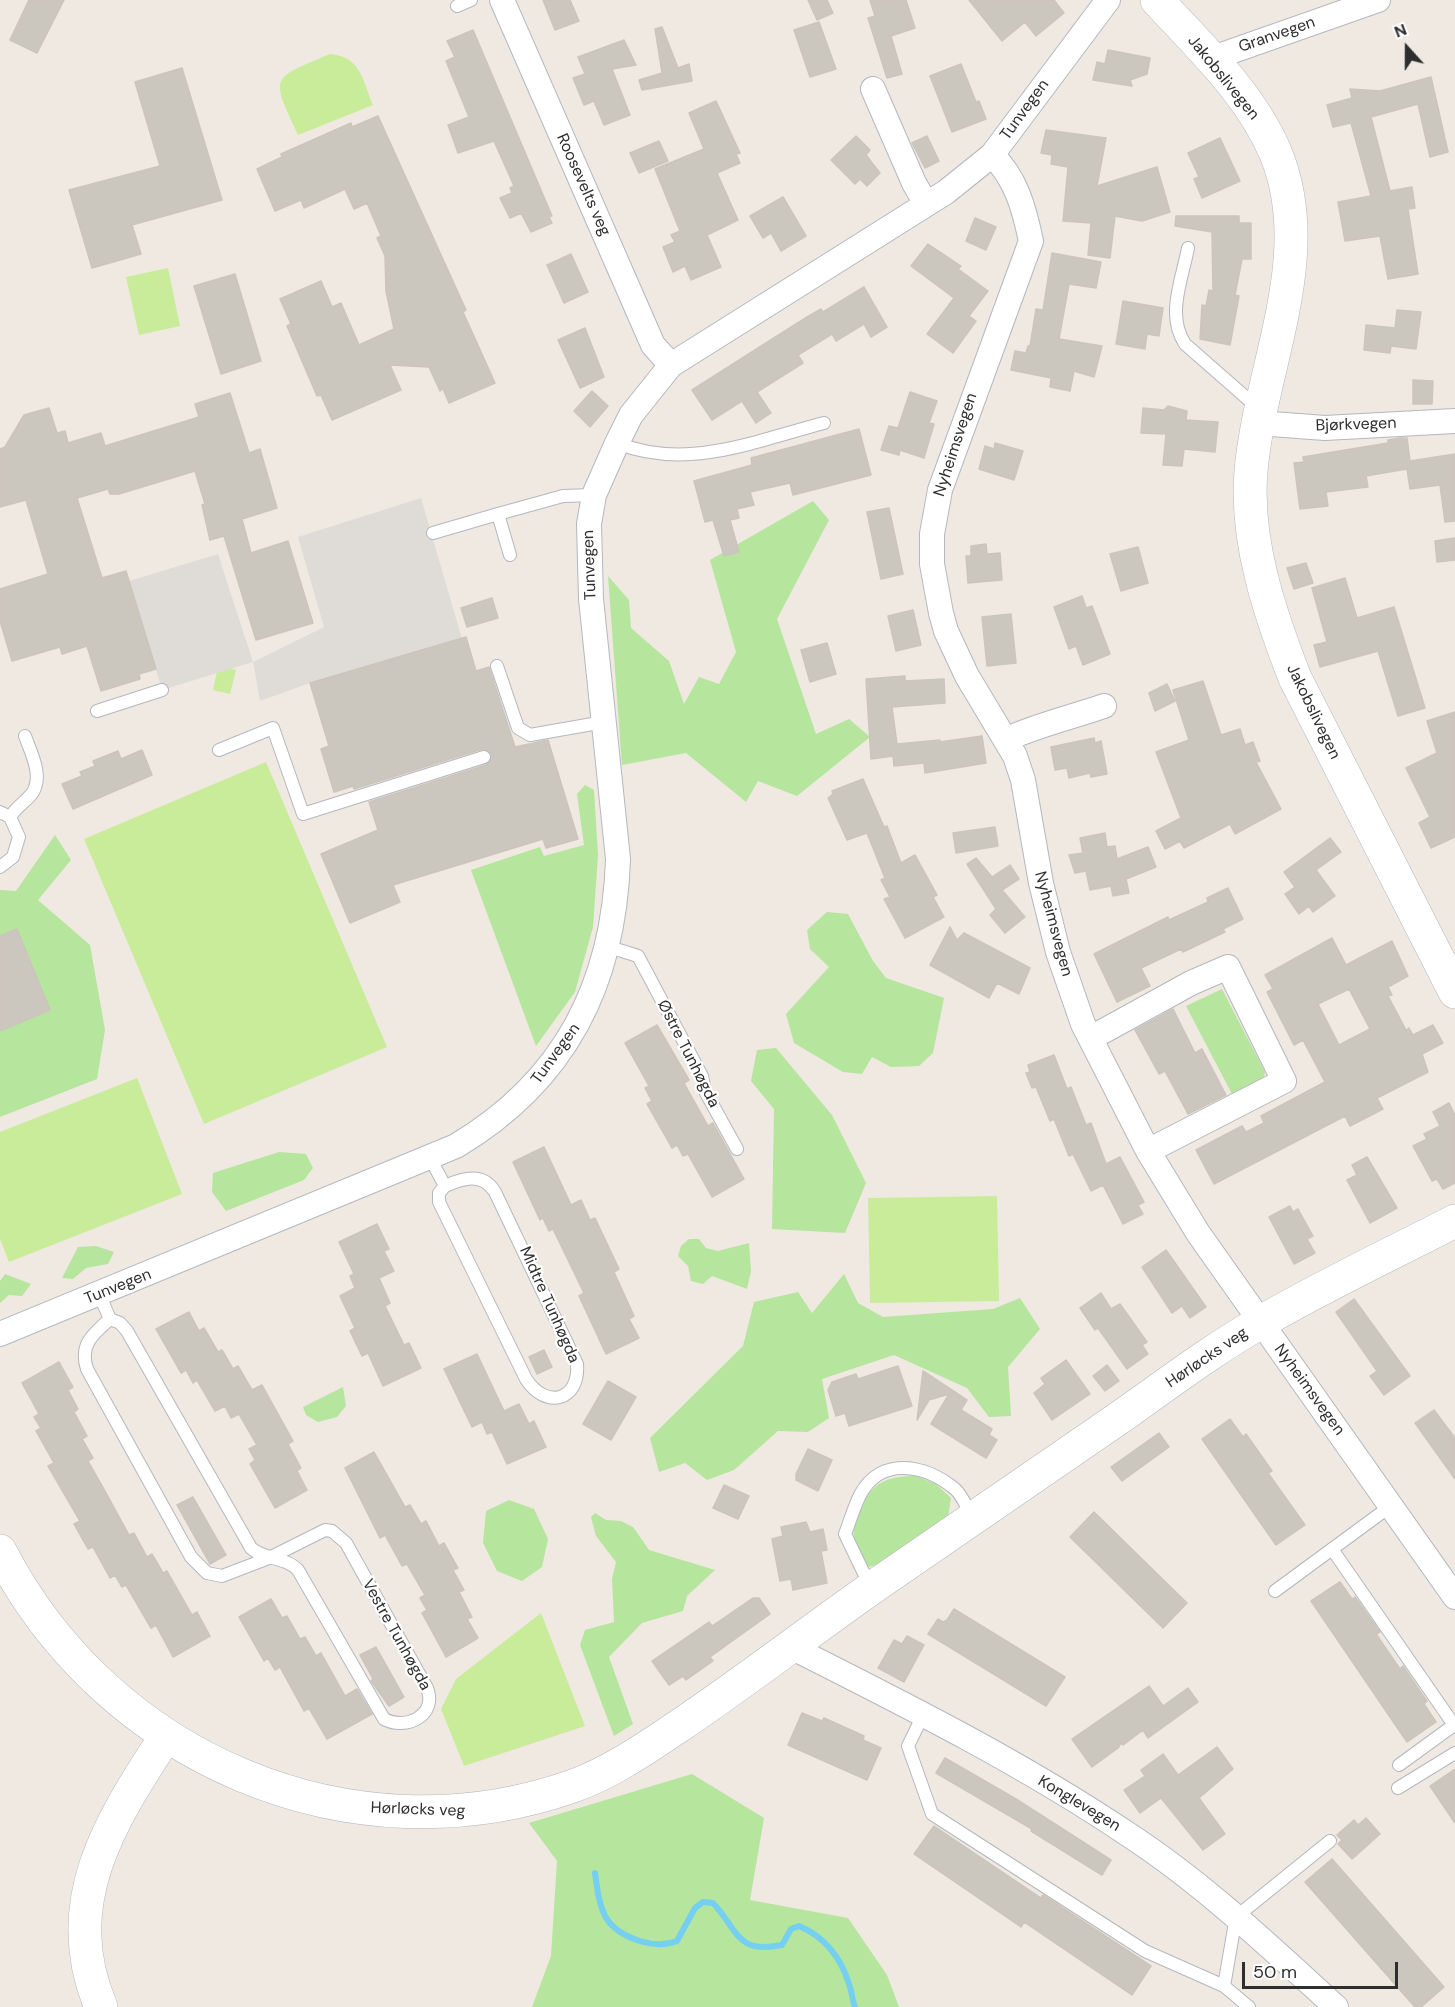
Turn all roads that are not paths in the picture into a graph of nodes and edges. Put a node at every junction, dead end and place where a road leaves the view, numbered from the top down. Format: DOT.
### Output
graph roads {
  1 [pos="471,0"];
  2 [pos="502,0"];
  3 [pos="1108,0"];
  4 [pos="1157,0"];
  5 [pos="1378,0"];
  6 [pos="457,6"];
  7 [pos="1210,59"];
  8 [pos="873,89"];
  9 [pos="992,155"];
  10 [pos="926,204"];
  11 [pos="1188,248"];
  12 [pos="671,365"];
  13 [pos="1258,416"];
  14 [pos="1455,421"];
  15 [pos="824,423"];
  16 [pos="617,443"];
  17 [pos="594,495"];
  18 [pos="498,514"];
  19 [pos="433,534"];
  20 [pos="510,555"];
  21 [pos="497,666"];
  22 [pos="162,690"];
  23 [pos="1104,706"];
  24 [pos="97,711"];
  25 [pos="604,722"];
  26 [pos="25,736"];
  27 [pos="1007,739"];
  28 [pos="219,750"];
  29 [pos="484,757"];
  30 [pos="5,815"];
  31 [pos="0,867"];
  32 [pos="606,946"];
  33 [pos="1455,992"];
  34 [pos="1091,1038"];
  35 [pos="738,1149"];
  36 [pos="1148,1150"];
  37 [pos="430,1158"];
  38 [pos="445,1186"];
  39 [pos="1455,1221"];
  40 [pos="99,1294"];
  41 [pos="110,1318"];
  42 [pos="1260,1322"];
  43 [pos="0,1334"];
  44 [pos="1392,1505"];
  45 [pos="973,1517"];
  46 [pos="1332,1549"];
  47 [pos="0,1551"];
  48 [pos="269,1558"];
  49 [pos="871,1589"];
  50 [pos="1275,1591"];
  51 [pos="1455,1597"];
  52 [pos="791,1647"];
  53 [pos="923,1715"];
  54 [pos="166,1736"];
  55 [pos="1455,1753"];
  56 [pos="1399,1765"];
  57 [pos="1398,1788"];
  58 [pos="1330,1841"];
  59 [pos="1236,1917"];
  60 [pos="1224,1986"];
  61 [pos="101,2007"];
  62 [pos="1249,2007"];
  63 [pos="1336,2007"];
  1 -- 6 [label="lane"];
  2 -- 12 [label="street, Roosevelts veg"];
  3 -- 9 [label="street, Tunvegen"];
  4 -- 7 [label="street, Jakobslivegen"];
  5 -- 7 [label="street, Granvegen"];
  7 -- 13 [label="street, Jakobslivegen"];
  8 -- 10 [label="street"];
  9 -- 10 [label="street, Tunvegen"];
  9 -- 27 [label="street, Nyheimsvegen"];
  10 -- 12 [label="street, Tunvegen"];
  11 -- 13 [label="lane"];
  12 -- 16 [label="street, Tunvegen"];
  13 -- 14 [label="street, Bjørkvegen"];
  13 -- 33 [label="street, Jakobslivegen"];
  15 -- 16 [label="lane"];
  16 -- 17 [label="street, Tunvegen"];
  17 -- 18 [label="lane"];
  17 -- 25 [label="street, Tunvegen"];
  18 -- 19 [label="lane"];
  18 -- 20 [label="lane"];
  21 -- 25 [label="lane"];
  22 -- 24 [label="lane"];
  23 -- 27 [label="street"];
  25 -- 32 [label="street, Tunvegen"];
  26 -- 30 [label="lane"];
  27 -- 34 [label="street, Nyheimsvegen"];
  28 -- 29 [label="lane"];
  30 -- 31 [label="lane"];
  32 -- 35 [label="lane, Østre Tunhøgda"];
  32 -- 37 [label="street, Tunvegen"];
  34 -- 36 [label="street, Nyheimsvegen"];
  34 -- 36 [label="street"];
  36 -- 42 [label="street, Nyheimsvegen"];
  37 -- 38 [label="lane, Midtre Tunhøgda"];
  37 -- 40 [label="street, Tunvegen"];
  38 -- 38 [label="lane, Midtre Tunhøgda"];
  39 -- 42 [label="street, Hørløcks veg"];
  40 -- 41 [label="lane, Vestre Tunhøgda"];
  40 -- 43 [label="street, Tunvegen"];
  41 -- 48 [label="lane, Vestre Tunhøgda"];
  41 -- 48 [label="lane, Vestre Tunhøgda"];
  42 -- 44 [label="street, Nyheimsvegen"];
  42 -- 45 [label="street, Hørløcks veg"];
  44 -- 46 [label="lane"];
  44 -- 51 [label="street, Nyheimsvegen"];
  45 -- 49 [label="street, Hørløcks veg"];
  45 -- 49 [label="lane"];
  46 -- 50 [label="lane"];
  46 -- 56 [label="lane"];
  47 -- 54 [label="street, Hørløcks veg"];
  48 -- 48 [label="lane, Vestre Tunhøgda"];
  49 -- 52 [label="street, Hørløcks veg"];
  52 -- 53 [label="street, Konglevegen"];
  52 -- 54 [label="street, Hørløcks veg"];
  53 -- 59 [label="street, Konglevegen"];
  53 -- 60 [label="lane"];
  54 -- 61 [label="street"];
  55 -- 57 [label="lane"];
  58 -- 59 [label="lane"];
  59 -- 60 [label="lane"];
  59 -- 63 [label="street, Konglevegen"];
  60 -- 62 [label="lane"];
}
